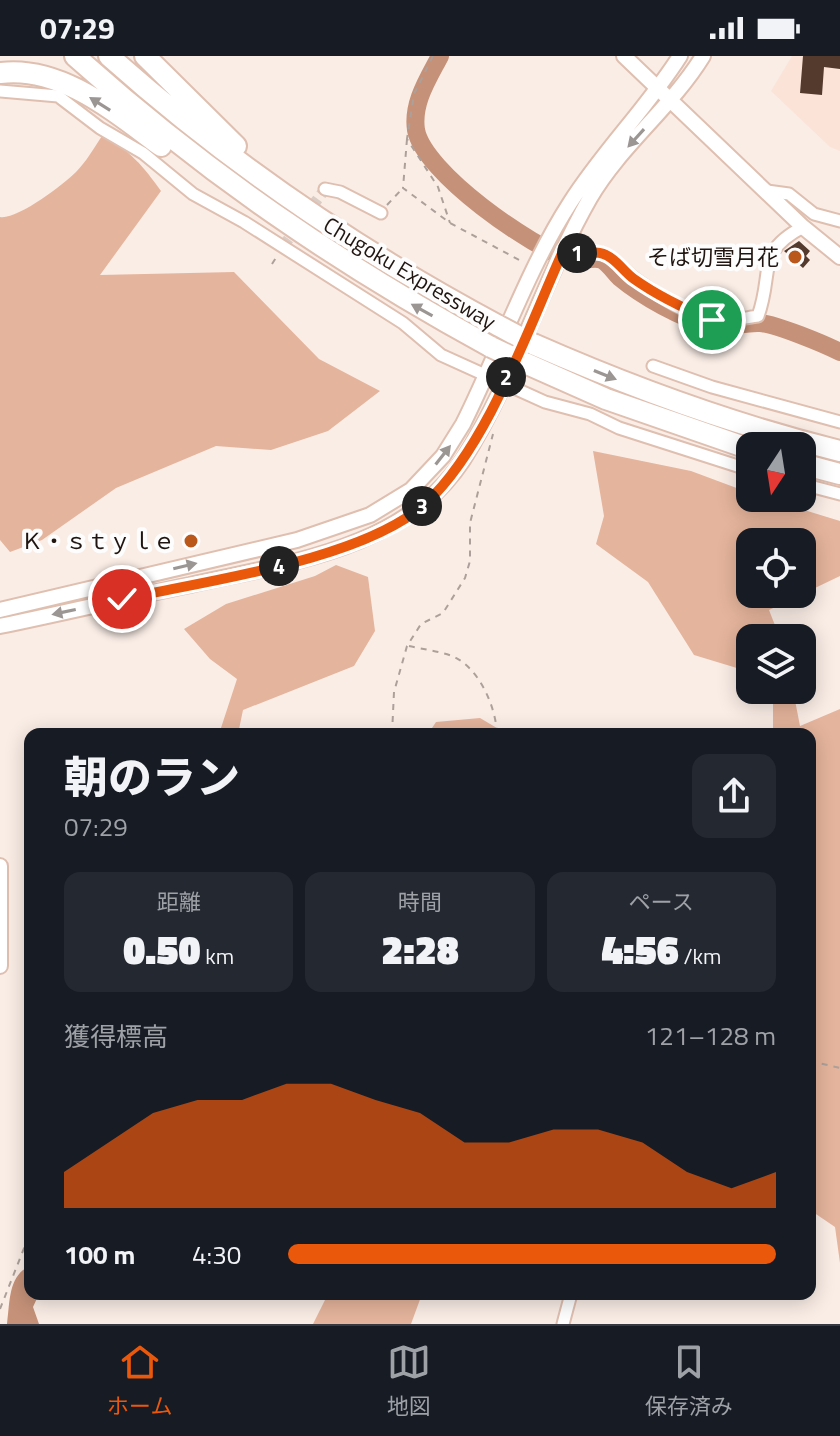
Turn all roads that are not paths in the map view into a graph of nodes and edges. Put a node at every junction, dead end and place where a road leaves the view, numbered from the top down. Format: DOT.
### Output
graph roads {
  1 [pos="75,56"];
  2 [pos="109,56"];
  3 [pos="145,56"];
  4 [pos="624,56"];
  5 [pos="680,56"];
  6 [pos="703,56"];
  7 [pos="0,73"];
  8 [pos="0,91"];
  9 [pos="665,93"];
  10 [pos="325,189"];
  11 [pos="767,191"];
  12 [pos="294,202"];
  13 [pos="381,213"];
  14 [pos="840,221"];
  15 [pos="803,227"];
  16 [pos="564,249"];
  17 [pos="840,257"];
  18 [pos="353,269"];
  19 [pos="653,366"];
  20 [pos="487,377"];
  21 [pos="502,385"];
  22 [pos="840,422"];
  23 [pos="736,444"];
  24 [pos="840,451"];
  25 [pos="736,466"];
  26 [pos="816,468"];
  27 [pos="840,474"];
  28 [pos="816,488"];
  29 [pos="840,494"];
  30 [pos="0,610"];
  31 [pos="0,626"];
  32 [pos="0,866"];
  33 [pos="0,966"];
  34 [pos="569,1300"];
  35 [pos="563,1324"];
  1 -- 18 [label="highway, Chugoku Expressway"];
  2 -- 12 [label="highway, Chugoku Expressway"];
  3 -- 12 [label="highway"];
  4 -- 9 [label="street"];
  5 -- 9 [label="street"];
  6 -- 9 [label="street"];
  18 -- 7 [label="highway, one-way"];
  8 -- 20 [label="street"];
  9 -- 11 [label="street"];
  9 -- 16 [label="street, one-way"];
  9 -- 20 [label="street"];
  10 -- 13 [label="street"];
  11 -- 14 [label="street"];
  11 -- 15 [label="street"];
  12 -- 24 [label="highway, Chugoku Expressway, one-way, bridge"];
  15 -- 16 [label="street"];
  15 -- 17 [label="street"];
  16 -- 21 [label="street"];
  23 -- 18 [label="highway, Chugoku Expressway, one-way, bridge"];
  19 -- 22 [label="street"];
  20 -- 21 [label="street"];
  30 -- 20 [label="street, one-way"];
  21 -- 25 [label="street"];
  21 -- 31 [label="street, one-way"];
  26 -- 27 [label="highway"];
  28 -- 29 [label="street"];
  32 -- 33 [label="street"];
  34 -- 35 [label="street"];
}
